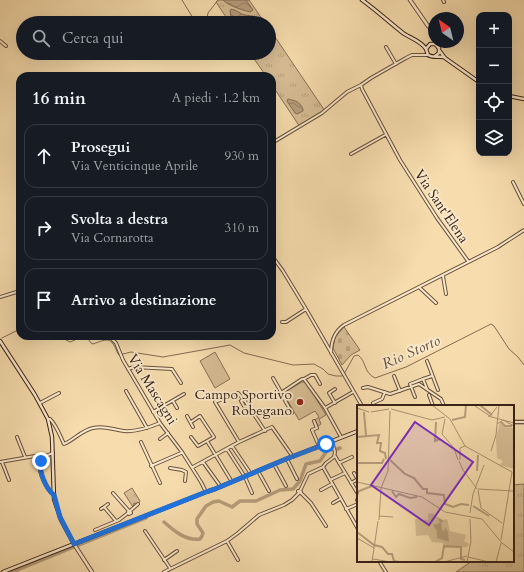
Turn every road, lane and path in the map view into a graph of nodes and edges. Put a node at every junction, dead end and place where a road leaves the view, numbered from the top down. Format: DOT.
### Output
graph roads {
  1 [pos="362,0"];
  2 [pos="410,0"];
  3 [pos="428,26"];
  4 [pos="0,41"];
  5 [pos="419,42"];
  6 [pos="428,44"];
  7 [pos="6,46"];
  8 [pos="386,47"];
  9 [pos="428,47"];
  10 [pos="439,48"];
  11 [pos="426,50"];
  12 [pos="421,55"];
  13 [pos="429,55"];
  14 [pos="435,56"];
  15 [pos="445,58"];
  16 [pos="396,64"];
  17 [pos="476,80"];
  18 [pos="361,85"];
  19 [pos="512,97"];
  20 [pos="524,99"];
  21 [pos="385,135"];
  22 [pos="276,141"];
  23 [pos="351,154"];
  24 [pos="513,182"];
  25 [pos="524,204"];
  26 [pos="524,230"];
  27 [pos="276,261"];
  28 [pos="468,261"];
  29 [pos="442,276"];
  30 [pos="419,288"];
  31 [pos="16,292"];
  32 [pos="446,294"];
  33 [pos="0,297"];
  34 [pos="436,303"];
  35 [pos="306,309"];
  36 [pos="282,322"];
  37 [pos="113,340"];
  38 [pos="0,341"];
  39 [pos="331,353"];
  40 [pos="427,361"];
  41 [pos="128,369"];
  42 [pos="394,376"];
  43 [pos="432,376"];
  44 [pos="273,378"];
  45 [pos="304,379"];
  46 [pos="423,379"];
  47 [pos="181,383"];
  48 [pos="320,384"];
  49 [pos="410,386"];
  50 [pos="363,388"];
  51 [pos="335,389"];
  52 [pos="427,390"];
  53 [pos="438,390"];
  54 [pos="126,391"];
  55 [pos="400,391"];
  56 [pos="281,392"];
  57 [pos="354,392"];
  58 [pos="385,392"];
  59 [pos="59,393"];
  60 [pos="184,394"];
  61 [pos="429,395"];
  62 [pos="415,397"];
  63 [pos="173,401"];
  64 [pos="40,403"];
  65 [pos="335,403"];
  66 [pos="361,405"];
  67 [pos="374,405"];
  68 [pos="433,405"];
  69 [pos="444,405"];
  70 [pos="177,408"];
  71 [pos="325,408"];
  72 [pos="154,412"];
  73 [pos="292,413"];
  74 [pos="187,416"];
  75 [pos="48,419"];
  76 [pos="314,420"];
  77 [pos="191,422"];
  78 [pos="160,423"];
  79 [pos="194,427"];
  80 [pos="146,428"];
  81 [pos="357,430"];
  82 [pos="265,431"];
  83 [pos="168,433"];
  84 [pos="191,437"];
  85 [pos="341,437"];
  86 [pos="17,438"];
  87 [pos="160,439"];
  88 [pos="332,441"];
  89 [pos="141,442"];
  90 [pos="207,442"];
  91 [pos="239,442"];
  92 [pos="232,446"];
  93 [pos="319,446"];
  94 [pos="227,449"];
  95 [pos="182,452"];
  96 [pos="53,453"];
  97 [pos="215,455"];
  98 [pos="334,456"];
  99 [pos="25,457"];
  100 [pos="293,457"];
  101 [pos="352,457"];
  102 [pos="43,458"];
  103 [pos="287,458"];
  104 [pos="1,462"];
  105 [pos="203,462"];
  106 [pos="339,463"];
  107 [pos="274,464"];
  108 [pos="151,466"];
  109 [pos="170,468"];
  110 [pos="192,468"];
  111 [pos="323,468"];
  112 [pos="258,471"];
  113 [pos="345,473"];
  114 [pos="354,473"];
  115 [pos="251,474"];
  116 [pos="245,476"];
  117 [pos="297,478"];
  118 [pos="357,478"];
  119 [pos="9,480"];
  120 [pos="330,480"];
  121 [pos="357,480"];
  122 [pos="185,481"];
  123 [pos="232,482"];
  124 [pos="160,483"];
  125 [pos="351,483"];
  126 [pos="332,484"];
  127 [pos="286,486"];
  128 [pos="221,487"];
  129 [pos="321,490"];
  130 [pos="269,491"];
  131 [pos="206,492"];
  132 [pos="300,492"];
  133 [pos="357,492"];
  134 [pos="113,493"];
  135 [pos="252,493"];
  136 [pos="54,495"];
  137 [pos="340,498"];
  138 [pos="332,503"];
  139 [pos="108,504"];
  140 [pos="138,504"];
  141 [pos="357,504"];
  142 [pos="104,507"];
  143 [pos="101,509"];
  144 [pos="346,509"];
  145 [pos="129,512"];
  146 [pos="134,520"];
  147 [pos="116,521"];
  148 [pos="326,526"];
  149 [pos="357,527"];
  150 [pos="95,530"];
  151 [pos="145,531"];
  152 [pos="227,541"];
  153 [pos="75,545"];
  154 [pos="178,551"];
  155 [pos="164,560"];
  156 [pos="238,560"];
  157 [pos="380,562"];
  158 [pos="170,568"];
  159 [pos="2,572"];
  160 [pos="92,572"];
  161 [pos="164,572"];
  162 [pos="386,572"];
  1 -- 5 [label="main road"];
  2 -- 3 [label="main road"];
  4 -- 7 [label="street"];
  5 -- 6 [label="main road"];
  5 -- 11 [label="main road"];
  8 -- 16 [label="street"];
  9 -- 11 [label="main road"];
  10 -- 14 [label="main road"];
  10 -- 15 [label="main road"];
  11 -- 12 [label="street"];
  11 -- 13 [label="main road"];
  12 -- 13 [label="street"];
  12 -- 16 [label="street"];
  13 -- 14 [label="main road"];
  14 -- 15 [label="main road"];
  15 -- 17 [label="main road"];
  16 -- 18 [label="street"];
  18 -- 21 [label="street, Via Sant'Elena"];
  18 -- 22 [label="street"];
  19 -- 20 [label="main road"];
  21 -- 23 [label="street"];
  21 -- 28 [label="street, Via Sant'Elena"];
  24 -- 25 [label="street"];
  26 -- 28 [label="street"];
  27 -- 35 [label="street"];
  28 -- 29 [label="street, Via Sant'Elena"];
  29 -- 30 [label="street, Via Sant'Elena"];
  29 -- 32 [label="street"];
  30 -- 34 [label="street"];
  30 -- 39 [label="street, Via Sant'Elena"];
  31 -- 33 [label="street"];
  35 -- 36 [label="street"];
  35 -- 39 [label="street"];
  37 -- 41 [label="street, Via Mascagni"];
  38 -- 64 [label="main road"];
  39 -- 57 [label="street"];
  40 -- 43 [label="street"];
  41 -- 47 [label="street"];
  41 -- 72 [label="street, Via Mascagni"];
  42 -- 55 [label="street"];
  43 -- 46 [label="street"];
  43 -- 53 [label="street"];
  44 -- 56 [label="street"];
  45 -- 48 [label="street"];
  45 -- 56 [label="street"];
  45 -- 71 [label="street"];
  46 -- 49 [label="street"];
  46 -- 52 [label="street"];
  49 -- 52 [label="street"];
  49 -- 55 [label="street"];
  49 -- 62 [label="street"];
  50 -- 58 [label="street"];
  51 -- 65 [label="street"];
  52 -- 69 [label="street"];
  54 -- 80 [label="street"];
  55 -- 58 [label="street"];
  56 -- 73 [label="street"];
  57 -- 65 [label="street"];
  57 -- 66 [label="street"];
  58 -- 67 [label="street"];
  59 -- 64 [label="street"];
  60 -- 63 [label="street"];
  61 -- 68 [label="street"];
  63 -- 70 [label="street"];
  63 -- 72 [label="street"];
  64 -- 75 [label="main road"];
  65 -- 71 [label="street"];
  71 -- 85 [label="street"];
  72 -- 78 [label="street, Via Mascagni"];
  74 -- 77 [label="street"];
  75 -- 80 [label="street"];
  75 -- 96 [label="main road"];
  76 -- 93 [label="street"];
  77 -- 79 [label="street"];
  77 -- 90 [label="street"];
  78 -- 80 [label="street"];
  78 -- 83 [label="street, Via Mascagni"];
  81 -- 85 [label="main road"];
  82 -- 91 [label="street"];
  82 -- 91 [label="street"];
  82 -- 100 [label="street"];
  83 -- 87 [label="street"];
  83 -- 95 [label="street, Via Mascagni"];
  84 -- 90 [label="street"];
  85 -- 88 [label="main road"];
  86 -- 99 [label="street"];
  88 -- 93 [label="main road"];
  88 -- 98 [label="street"];
  89 -- 108 [label="street"];
  90 -- 97 [label="street"];
  91 -- 92 [label="street"];
  92 -- 94 [label="street"];
  92 -- 115 [label="street"];
  93 -- 100 [label="main road"];
  94 -- 97 [label="street"];
  94 -- 116 [label="street"];
  95 -- 108 [label="street"];
  95 -- 110 [label="street, Via Mascagni"];
  96 -- 102 [label="street"];
  96 -- 136 [label="main road"];
  97 -- 105 [label="street"];
  97 -- 123 [label="street"];
  98 -- 106 [label="street"];
  98 -- 111 [label="street"];
  99 -- 102 [label="street"];
  99 -- 104 [label="street"];
  100 -- 103 [label="main road"];
  101 -- 106 [label="street"];
  102 -- 136 [label="street"];
  103 -- 107 [label="main road"];
  103 -- 117 [label="street"];
  104 -- 119 [label="street"];
  105 -- 110 [label="street"];
  105 -- 128 [label="street"];
  106 -- 113 [label="street"];
  107 -- 112 [label="main road"];
  107 -- 127 [label="street"];
  108 -- 124 [label="street"];
  109 -- 122 [label="street"];
  110 -- 131 [label="street, Via Mascagni"];
  111 -- 120 [label="street"];
  111 -- 132 [label="street"];
  112 -- 115 [label="main road"];
  112 -- 130 [label="street"];
  113 -- 120 [label="street"];
  113 -- 125 [label="street"];
  114 -- 118 [label="street"];
  115 -- 116 [label="main road"];
  116 -- 123 [label="main road"];
  116 -- 135 [label="street"];
  120 -- 126 [label="street"];
  121 -- 125 [label="street"];
  123 -- 128 [label="main road"];
  125 -- 133 [label="street"];
  126 -- 129 [label="street"];
  126 -- 137 [label="street"];
  128 -- 131 [label="main road"];
  131 -- 146 [label="main road"];
  132 -- 148 [label="street"];
  132 -- 152 [label="street"];
  134 -- 145 [label="street"];
  136 -- 153 [label="main road"];
  137 -- 138 [label="street"];
  137 -- 144 [label="street"];
  139 -- 142 [label="street"];
  140 -- 145 [label="street"];
  141 -- 144 [label="street"];
  142 -- 143 [label="street"];
  142 -- 147 [label="street"];
  144 -- 149 [label="street"];
  145 -- 146 [label="street"];
  145 -- 147 [label="street"];
  146 -- 153 [label="main road"];
  147 -- 150 [label="street"];
  151 -- 155 [label="street"];
  152 -- 156 [label="street"];
  152 -- 158 [label="street"];
  153 -- 159 [label="main road"];
  153 -- 160 [label="main road"];
  154 -- 155 [label="street"];
  155 -- 158 [label="street"];
  157 -- 162 [label="street"];
  158 -- 161 [label="street"];
}
